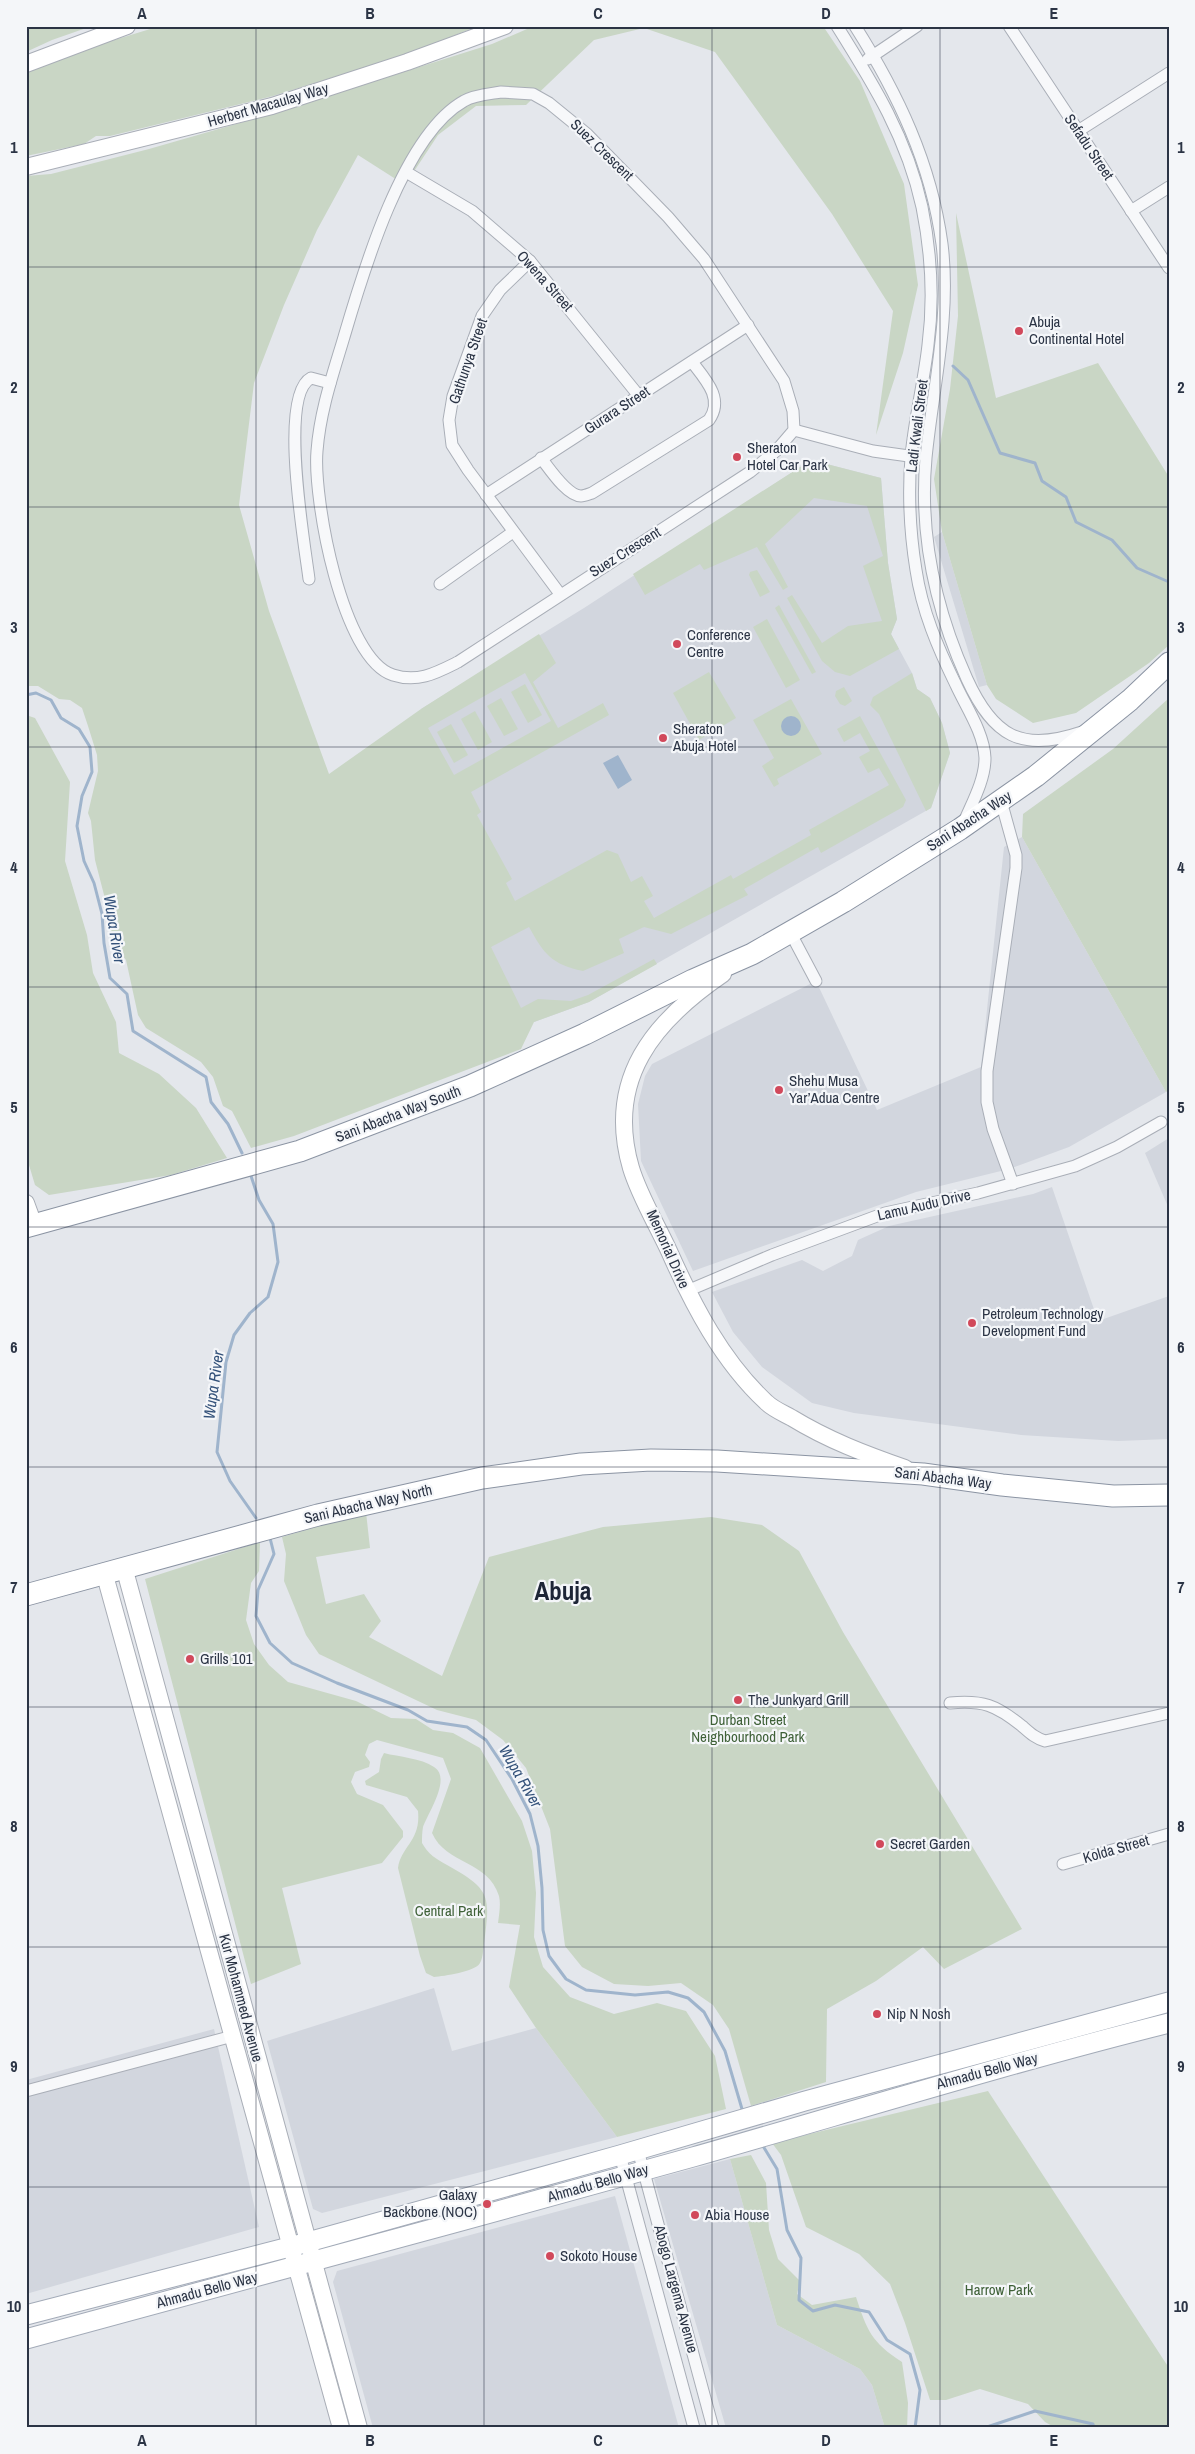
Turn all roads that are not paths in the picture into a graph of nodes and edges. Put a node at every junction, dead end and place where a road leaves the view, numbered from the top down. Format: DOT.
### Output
graph roads {
  1 [pos="127,26"];
  2 [pos="505,26"];
  3 [pos="837,26"];
  4 [pos="855,26"];
  5 [pos="917,26"];
  6 [pos="1009,26"];
  7 [pos="874,55"];
  8 [pos="29,62"];
  9 [pos="861,64"];
  10 [pos="1169,74"];
  11 [pos="1078,131"];
  12 [pos="26,167"];
  13 [pos="406,172"];
  14 [pos="1169,187"];
  15 [pos="1131,211"];
  16 [pos="530,261"];
  17 [pos="1169,268"];
  18 [pos="748,325"];
  19 [pos="692,362"];
  20 [pos="330,383"];
  21 [pos="639,396"];
  22 [pos="794,430"];
  23 [pos="911,456"];
  24 [pos="542,458"];
  25 [pos="926,458"];
  26 [pos="486,495"];
  27 [pos="513,532"];
  28 [pos="309,579"];
  29 [pos="440,584"];
  30 [pos="560,594"];
  31 [pos="1169,663"];
  32 [pos="1098,727"];
  33 [pos="1001,801"];
  34 [pos="960,828"];
  35 [pos="790,932"];
  36 [pos="752,954"];
  37 [pos="816,980"];
  38 [pos="1162,1122"];
  39 [pos="1013,1184"];
  40 [pos="26,1203"];
  41 [pos="30,1226"];
  42 [pos="687,1291"];
  43 [pos="717,1461"];
  44 [pos="923,1474"];
  45 [pos="1169,1495"];
  46 [pos="114,1570"];
  47 [pos="26,1595"];
  48 [pos="950,1703"];
  49 [pos="1169,1713"];
  50 [pos="1169,1834"];
  51 [pos="1063,1864"];
  52 [pos="1169,2002"];
  53 [pos="1169,2023"];
  54 [pos="233,2036"];
  55 [pos="26,2091"];
  56 [pos="638,2150"];
  57 [pos="620,2155"];
  58 [pos="644,2170"];
  59 [pos="626,2175"];
  60 [pos="300,2244"];
  61 [pos="305,2264"];
  62 [pos="26,2315"];
  63 [pos="26,2339"];
  64 [pos="341,2428"];
  65 [pos="359,2428"];
  66 [pos="694,2428"];
  67 [pos="713,2428"];
  1 -- 8 [label="street"];
  2 -- 12 [label="street, Herbert Macaulay Way"];
  3 -- 9 [label="street, Ladi Kwali Street"];
  4 -- 7 [label="street, Ladi Kwali Street"];
  5 -- 7 [label="street"];
  6 -- 11 [label="street, Sefadu Street"];
  7 -- 9 [label="street"];
  7 -- 25 [label="street, Ladi Kwali Street"];
  9 -- 23 [label="street, Ladi Kwali Street"];
  10 -- 11 [label="street"];
  11 -- 15 [label="street, Sefadu Street"];
  13 -- 16 [label="street, Owena Street"];
  13 -- 18 [label="street, Suez Crescent"];
  13 -- 20 [label="street, Suez Crescent"];
  14 -- 15 [label="street"];
  15 -- 17 [label="street, Sefadu Street"];
  16 -- 21 [label="street, Owena Street"];
  16 -- 26 [label="street, Gathunya Street"];
  18 -- 19 [label="street, Gurara Street"];
  18 -- 22 [label="street, Suez Crescent"];
  19 -- 21 [label="street, Gurara Street"];
  19 -- 24 [label="street"];
  20 -- 28 [label="street"];
  20 -- 30 [label="street, Suez Crescent"];
  21 -- 24 [label="street, Gurara Street"];
  22 -- 23 [label="street"];
  22 -- 30 [label="street, Suez Crescent"];
  23 -- 25 [label="street"];
  23 -- 34 [label="street, Ladi Kwali Street"];
  24 -- 26 [label="street, Gurara Street"];
  25 -- 32 [label="street, Ladi Kwali Street"];
  26 -- 27 [label="street, Gathunya Street"];
  27 -- 29 [label="street"];
  27 -- 30 [label="street, Gathunya Street"];
  31 -- 32 [label="highway, Sani Abacha Way"];
  32 -- 33 [label="highway, Sani Abacha Way"];
  33 -- 34 [label="highway, Sani Abacha Way"];
  33 -- 39 [label="street"];
  34 -- 35 [label="highway, Sani Abacha Way"];
  35 -- 36 [label="highway, Sani Abacha Way"];
  35 -- 37 [label="street"];
  36 -- 41 [label="highway, Sani Abacha Way South"];
  36 -- 42 [label="street, Memorial Drive"];
  38 -- 39 [label="street, Lamu Audu Drive"];
  39 -- 42 [label="street, Lamu Audu Drive"];
  40 -- 41 [label="street"];
  42 -- 44 [label="street, Memorial Drive"];
  43 -- 44 [label="highway, Sani Abacha Way"];
  43 -- 46 [label="highway, Sani Abacha Way North"];
  44 -- 45 [label="highway, Sani Abacha Way"];
  46 -- 47 [label="highway, Sani Abacha Way North"];
  46 -- 54 [label="street, Kur Mohammed Avenue"];
  46 -- 60 [label="street, Kur Mohammed Avenue"];
  48 -- 49 [label="street"];
  50 -- 51 [label="street, Kolda Street"];
  52 -- 56 [label="main road, Ahmadu Bello Way"];
  53 -- 58 [label="main road, Ahmadu Bello Way"];
  54 -- 55 [label="street"];
  54 -- 60 [label="street, Kur Mohammed Avenue"];
  56 -- 57 [label="main road, Ahmadu Bello Way"];
  56 -- 58 [label="street, Abogo Largema Avenue"];
  57 -- 59 [label="street, Abogo Largema Avenue"];
  57 -- 60 [label="main road, Ahmadu Bello Way"];
  58 -- 59 [label="main road, Ahmadu Bello Way"];
  58 -- 67 [label="street, Abogo Largema Avenue"];
  59 -- 61 [label="main road, Ahmadu Bello Way"];
  59 -- 66 [label="street, Abogo Largema Avenue"];
  60 -- 61 [label="street, Kur Mohammed Avenue"];
  60 -- 62 [label="main road, Ahmadu Bello Way"];
  61 -- 63 [label="main road, Ahmadu Bello Way"];
  61 -- 64 [label="street, Kur Mohammed Avenue"];
  61 -- 65 [label="street, Kur Mohammed Avenue"];
}
